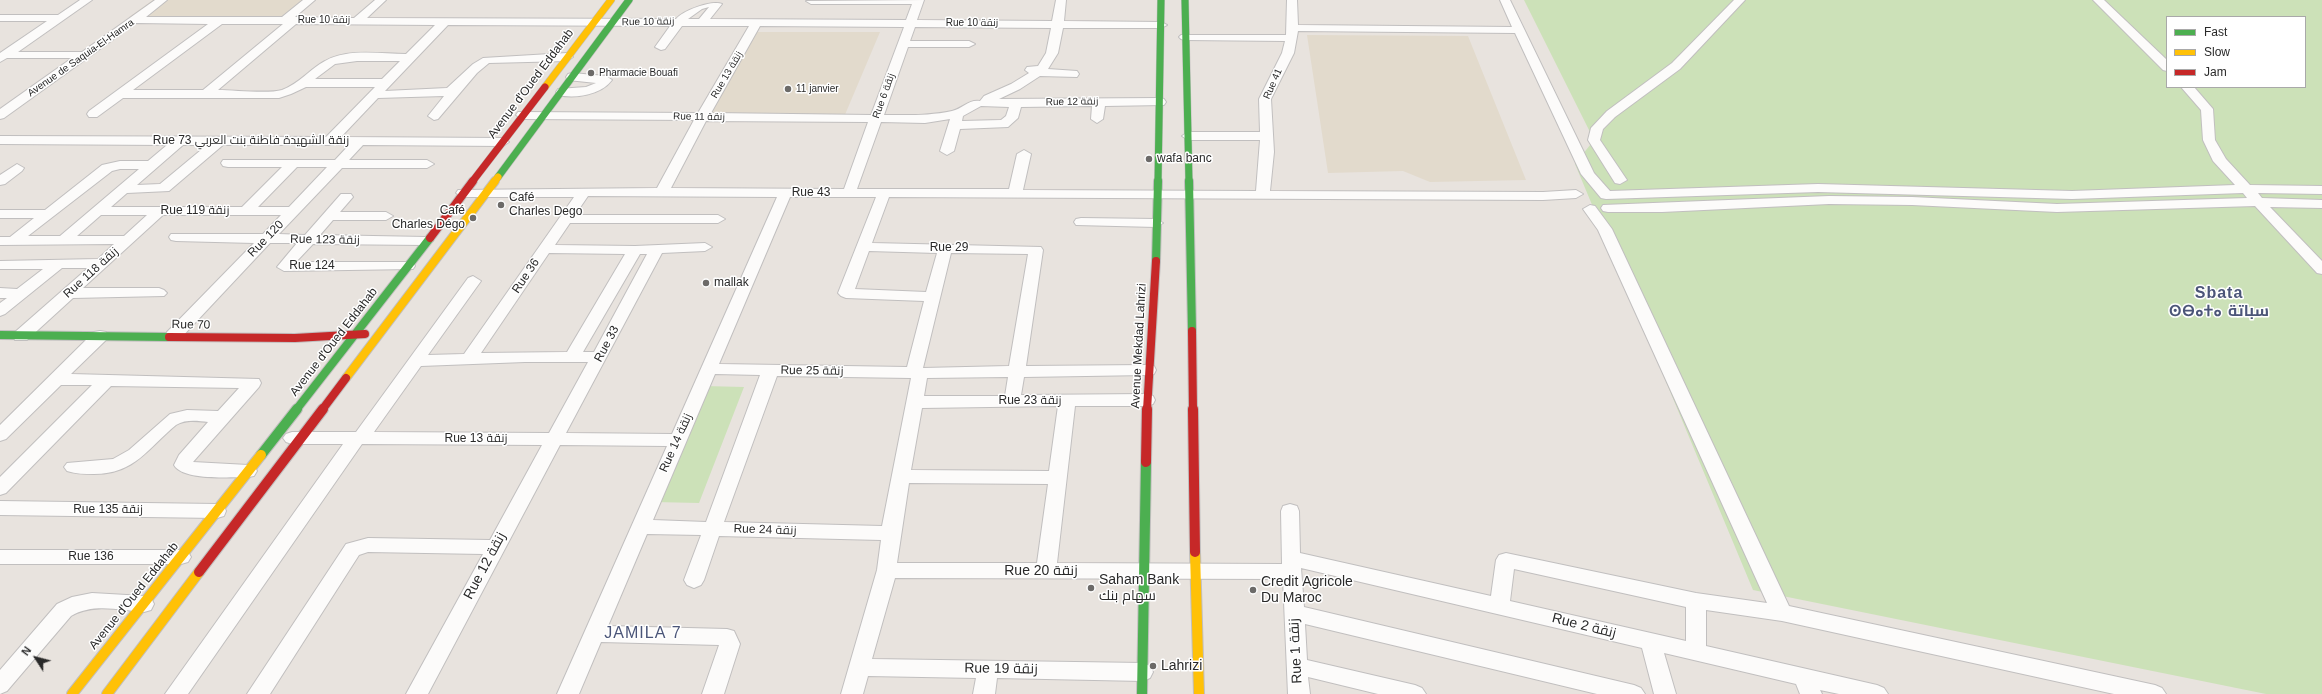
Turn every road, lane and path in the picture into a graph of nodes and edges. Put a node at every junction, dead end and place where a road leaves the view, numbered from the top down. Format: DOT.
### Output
graph roads {
  1 [pos="87,0"];
  2 [pos="162,0"];
  3 [pos="310,0"];
  4 [pos="381,0"];
  5 [pos="611,0"];
  6 [pos="629,0"];
  7 [pos="1061,0"];
  8 [pos="1161,0"];
  9 [pos="1185,0"];
  10 [pos="1292,0"];
  11 [pos="1505,0"];
  12 [pos="1740,0"];
  13 [pos="2098,0"];
  14 [pos="919,1"];
  15 [pos="807,9"];
  16 [pos="0,18"];
  17 [pos="60,18"];
  18 [pos="134,20"];
  19 [pos="220,20"];
  20 [pos="358,20"];
  21 [pos="289,21"];
  22 [pos="445,21"];
  23 [pos="679,21"];
  24 [pos="703,21"];
  25 [pos="594,22"];
  26 [pos="757,22"];
  27 [pos="611,23"];
  28 [pos="911,23"];
  29 [pos="1058,23"];
  30 [pos="1161,25"];
  31 [pos="1519,30"];
  32 [pos="1292,33"];
  33 [pos="1185,37"];
  34 [pos="904,44"];
  35 [pos="969,44"];
  36 [pos="661,47"];
  37 [pos="85,55"];
  38 [pos="2,56"];
  39 [pos="567,57"];
  40 [pos="408,58"];
  41 [pos="2166,66"];
  42 [pos="1037,69"];
  43 [pos="1073,74"];
  44 [pos="572,77"];
  45 [pos="305,83"];
  46 [pos="384,83"];
  47 [pos="2188,88"];
  48 [pos="456,89"];
  49 [pos="562,92"];
  50 [pos="207,93"];
  51 [pos="121,94"];
  52 [pos="373,95"];
  53 [pos="982,100"];
  54 [pos="1099,101"];
  55 [pos="1160,102"];
  56 [pos="1016,103"];
  57 [pos="93,114"];
  58 [pos="0,115"];
  59 [pos="522,115"];
  60 [pos="544,115"];
  61 [pos="434,116"];
  62 [pos="702,117"];
  63 [pos="876,119"];
  64 [pos="1097,119"];
  65 [pos="956,120"];
  66 [pos="1188,136"];
  67 [pos="1266,136"];
  68 [pos="0,140"];
  69 [pos="330,141"];
  70 [pos="360,141"];
  71 [pos="178,142"];
  72 [pos="218,142"];
  73 [pos="503,142"];
  74 [pos="947,151"];
  75 [pos="1024,154"];
  76 [pos="228,163"];
  77 [pos="293,164"];
  78 [pos="338,164"];
  79 [pos="427,164"];
  80 [pos="150,165"];
  81 [pos="17,168"];
  82 [pos="1588,174"];
  83 [pos="1620,180"];
  84 [pos="0,181"];
  85 [pos="122,189"];
  86 [pos="2245,189"];
  87 [pos="2322,190"];
  88 [pos="584,192"];
  89 [pos="662,192"];
  90 [pos="849,192"];
  91 [pos="463,193"];
  92 [pos="486,193"];
  93 [pos="785,193"];
  94 [pos="884,193"];
  95 [pos="1189,193"];
  96 [pos="1015,194"];
  97 [pos="1158,194"];
  98 [pos="1263,194"];
  99 [pos="346,197"];
  100 [pos="1583,200"];
  101 [pos="1607,202"];
  102 [pos="2257,202"];
  103 [pos="2322,204"];
  104 [pos="161,210"];
  105 [pos="246,211"];
  106 [pos="292,211"];
  107 [pos="97,212"];
  108 [pos="0,214"];
  109 [pos="49,214"];
  110 [pos="331,216"];
  111 [pos="386,216"];
  112 [pos="565,219"];
  113 [pos="718,219"];
  114 [pos="1081,222"];
  115 [pos="1156,223"];
  116 [pos="1605,229"];
  117 [pos="176,237"];
  118 [pos="266,239"];
  119 [pos="15,240"];
  120 [pos="64,240"];
  121 [pos="127,240"];
  122 [pos="310,240"];
  123 [pos="0,241"];
  124 [pos="426,241"];
  125 [pos="705,247"];
  126 [pos="863,247"];
  127 [pos="945,248"];
  128 [pos="545,249"];
  129 [pos="657,249"];
  130 [pos="635,250"];
  131 [pos="102,263"];
  132 [pos="0,264"];
  133 [pos="58,264"];
  134 [pos="408,266"];
  135 [pos="2322,270"];
  136 [pos="473,281"];
  137 [pos="0,293"];
  138 [pos="69,293"];
  139 [pos="159,293"];
  140 [pos="21,294"];
  141 [pos="932,297"];
  142 [pos="0,311"];
  143 [pos="381,332"];
  144 [pos="0,335"];
  145 [pos="356,335"];
  146 [pos="21,336"];
  147 [pos="100,336"];
  148 [pos="173,336"];
  149 [pos="572,357"];
  150 [pos="599,357"];
  151 [pos="469,360"];
  152 [pos="416,362"];
  153 [pos="710,369"];
  154 [pos="1148,370"];
  155 [pos="770,371"];
  156 [pos="1017,371"];
  157 [pos="917,372"];
  158 [pos="57,379"];
  159 [pos="107,380"];
  160 [pos="1067,400"];
  161 [pos="1148,400"];
  162 [pos="1012,401"];
  163 [pos="913,402"];
  164 [pos="222,417"];
  165 [pos="0,435"];
  166 [pos="274,438"];
  167 [pos="299,438"];
  168 [pos="358,439"];
  169 [pos="557,439"];
  170 [pos="677,440"];
  171 [pos="73,467"];
  172 [pos="248,471"];
  173 [pos="901,476"];
  174 [pos="1057,478"];
  175 [pos="0,488"];
  176 [pos="0,508"];
  177 [pos="217,511"];
  178 [pos="1290,511"];
  179 [pos="640,527"];
  180 [pos="713,528"];
  181 [pos="891,533"];
  182 [pos="496,546"];
  183 [pos="0,557"];
  184 [pos="181,557"];
  185 [pos="1291,565"];
  186 [pos="887,570"];
  187 [pos="1194,570"];
  188 [pos="1046,571"];
  189 [pos="1146,571"];
  190 [pos="694,580"];
  191 [pos="1696,601"];
  192 [pos="144,604"];
  193 [pos="1499,606"];
  194 [pos="1294,613"];
  195 [pos="1782,613"];
  196 [pos="595,634"];
  197 [pos="1651,642"];
  198 [pos="1696,653"];
  199 [pos="1297,666"];
  200 [pos="859,667"];
  201 [pos="988,669"];
  202 [pos="1143,672"];
  203 [pos="0,685"];
  204 [pos="1808,686"];
  205 [pos="72,694"];
  206 [pos="107,694"];
  207 [pos="176,694"];
  208 [pos="258,694"];
  209 [pos="416,694"];
  210 [pos="568,694"];
  211 [pos="713,694"];
  212 [pos="852,694"];
  213 [pos="984,694"];
  214 [pos="1142,694"];
  215 [pos="1199,694"];
  216 [pos="1299,694"];
  217 [pos="1415,694"];
  218 [pos="1634,694"];
  219 [pos="1665,694"];
  220 [pos="1877,694"];
  221 [pos="2155,694"];
  1 -- 17 [label="street"];
  2 -- 18 [label="street, Avenue de Saquia-El-Hamra"];
  3 -- 21 [label="street"];
  4 -- 20 [label="street"];
  5 -- 25 [label="street, Avenue d'Oued Eddahab"];
  6 -- 27 [label="street"];
  7 -- 29 [label="street"];
  8 -- 30 [label="street, Avenue Mekdad Lahrizi"];
  9 -- 33 [label="street"];
  10 -- 32 [label="street, Rue 41"];
  11 -- 31 [label="street"];
  12 -- 83 [label="street"];
  13 -- 41 [label="street"];
  14 -- 15 [label="street"];
  14 -- 28 [label="street, Rue 6 زنقة"];
  15 -- 26 [label="street, Rue 10 زنقة"];
  15 -- 28 [label="street, Rue 10 زنقة"];
  16 -- 17 [label="street"];
  17 -- 38 [label="street"];
  18 -- 19 [label="street, Rue 10 زنقة"];
  18 -- 37 [label="street, Avenue de Saquia-El-Hamra"];
  19 -- 21 [label="street, Rue 10 زنقة"];
  19 -- 51 [label="street"];
  20 -- 21 [label="street, Rue 10 زنقة"];
  20 -- 22 [label="street, Rue 10 زنقة"];
  21 -- 50 [label="street"];
  22 -- 25 [label="street, Rue 10 زنقة"];
  22 -- 40 [label="street"];
  23 -- 24 [label="street, Rue 10 زنقة"];
  23 -- 24 [label="street"];
  23 -- 27 [label="street, Rue 10 زنقة"];
  23 -- 36 [label="street"];
  24 -- 26 [label="street, Rue 10 زنقة"];
  25 -- 27 [label="street, Rue 10 زنقة"];
  25 -- 39 [label="street, Avenue d'Oued Eddahab"];
  26 -- 62 [label="street, Rue 13 زنقة"];
  27 -- 44 [label="street"];
  28 -- 29 [label="street, Rue 10 زنقة"];
  28 -- 34 [label="street, Rue 6 زنقة"];
  29 -- 30 [label="street, Rue 10 زنقة"];
  29 -- 42 [label="street"];
  30 -- 55 [label="street, Avenue Mekdad Lahrizi"];
  31 -- 32 [label="street"];
  31 -- 82 [label="street"];
  32 -- 33 [label="street"];
  32 -- 67 [label="street, Rue 41"];
  33 -- 66 [label="street"];
  34 -- 35 [label="street"];
  34 -- 63 [label="street, Rue 6 زنقة"];
  37 -- 38 [label="street"];
  37 -- 58 [label="street, Avenue de Saquia-El-Hamra"];
  39 -- 48 [label="street"];
  39 -- 59 [label="street, Avenue d'Oued Eddahab"];
  40 -- 45 [label="street"];
  40 -- 46 [label="street"];
  42 -- 43 [label="street"];
  42 -- 53 [label="street"];
  44 -- 49 [label="street"];
  44 -- 49 [label="street"];
  45 -- 46 [label="street"];
  45 -- 50 [label="street"];
  46 -- 52 [label="street"];
  47 -- 86 [label="street"];
  48 -- 52 [label="street"];
  48 -- 61 [label="street"];
  49 -- 60 [label="street"];
  50 -- 51 [label="street"];
  51 -- 57 [label="street"];
  52 -- 69 [label="street"];
  53 -- 56 [label="street, Rue 12 زنقة"];
  53 -- 65 [label="street"];
  54 -- 55 [label="street, Rue 12 زنقة"];
  54 -- 56 [label="street, Rue 12 زنقة"];
  54 -- 64 [label="street"];
  55 -- 97 [label="street, Avenue Mekdad Lahrizi"];
  56 -- 65 [label="street"];
  59 -- 60 [label="street, Rue 11 زنقة"];
  59 -- 73 [label="street, Avenue d'Oued Eddahab"];
  60 -- 62 [label="street, Rue 11 زنقة"];
  60 -- 92 [label="street"];
  62 -- 63 [label="street, Rue 11 زنقة"];
  62 -- 89 [label="street, Rue 13 زنقة"];
  63 -- 65 [label="street, Rue 11 زنقة"];
  63 -- 90 [label="street, Rue 6 زنقة"];
  65 -- 74 [label="street"];
  66 -- 67 [label="street"];
  66 -- 95 [label="street"];
  67 -- 98 [label="street, Rue 41"];
  68 -- 71 [label="street, Rue 73 زنقة الشهيدة فاطنة بنت العربي"];
  69 -- 70 [label="street, Rue 73 زنقة الشهيدة فاطنة بنت العربي"];
  69 -- 72 [label="street, Rue 73 زنقة الشهيدة فاطنة بنت العربي"];
  70 -- 73 [label="street, Rue 73 زنقة الشهيدة فاطنة بنت العربي"];
  70 -- 78 [label="street, Rue 120"];
  71 -- 72 [label="street, Rue 73 زنقة الشهيدة فاطنة بنت العربي"];
  71 -- 80 [label="street"];
  72 -- 85 [label="street"];
  73 -- 91 [label="street, Avenue d'Oued Eddahab"];
  75 -- 96 [label="street"];
  76 -- 77 [label="street"];
  77 -- 78 [label="street"];
  77 -- 105 [label="street"];
  78 -- 79 [label="street"];
  78 -- 106 [label="street, Rue 120"];
  80 -- 85 [label="street"];
  80 -- 109 [label="street"];
  81 -- 84 [label="street"];
  82 -- 100 [label="street"];
  82 -- 101 [label="street"];
  85 -- 107 [label="street"];
  86 -- 87 [label="street"];
  86 -- 101 [label="street"];
  86 -- 102 [label="street"];
  88 -- 89 [label="street, Rue 43"];
  88 -- 92 [label="street, Rue 43"];
  88 -- 112 [label="street, Rue 36"];
  89 -- 93 [label="street, Rue 43"];
  90 -- 93 [label="street, Rue 43"];
  90 -- 94 [label="street, Rue 43"];
  91 -- 92 [label="street, Rue 43"];
  91 -- 124 [label="street, Avenue d'Oued Eddahab"];
  92 -- 143 [label="street"];
  93 -- 153 [label="street, Rue 14 زنقة"];
  94 -- 96 [label="street, Rue 43"];
  94 -- 126 [label="street"];
  95 -- 97 [label="street, Rue 43"];
  95 -- 98 [label="street, Rue 43"];
  95 -- 187 [label="street"];
  96 -- 97 [label="street, Rue 43"];
  97 -- 115 [label="street, Avenue Mekdad Lahrizi"];
  98 -- 100 [label="street, Rue 43"];
  99 -- 110 [label="street, Rue 124"];
  100 -- 101 [label="street"];
  100 -- 101 [label="street, Rue 43"];
  100 -- 116 [label="street"];
  101 -- 102 [label="street"];
  101 -- 116 [label="street"];
  102 -- 103 [label="street"];
  102 -- 135 [label="street"];
  104 -- 105 [label="street, Rue 119 زنقة"];
  104 -- 107 [label="street, Rue 119 زنقة"];
  104 -- 121 [label="street, Rue 118 زنقة"];
  105 -- 106 [label="street, Rue 119 زنقة"];
  106 -- 118 [label="street, Rue 120"];
  107 -- 120 [label="street"];
  108 -- 109 [label="street"];
  109 -- 119 [label="street"];
  110 -- 111 [label="street"];
  110 -- 122 [label="street, Rue 124"];
  112 -- 113 [label="street"];
  112 -- 128 [label="street, Rue 36"];
  114 -- 115 [label="street"];
  115 -- 154 [label="street, Avenue Mekdad Lahrizi"];
  116 -- 195 [label="street"];
  117 -- 118 [label="street, Rue 123 زنقة"];
  118 -- 122 [label="street, Rue 123 زنقة"];
  118 -- 148 [label="street, Rue 120"];
  119 -- 120 [label="street"];
  119 -- 123 [label="street"];
  120 -- 121 [label="street"];
  121 -- 131 [label="street, Rue 118 زنقة"];
  122 -- 124 [label="street, Rue 123 زنقة"];
  122 -- 134 [label="street, Rue 124"];
  124 -- 134 [label="street, Avenue d'Oued Eddahab"];
  125 -- 129 [label="street"];
  126 -- 127 [label="street, Rue 29"];
  126 -- 141 [label="street"];
  127 -- 141 [label="street"];
  127 -- 156 [label="street, Rue 29"];
  128 -- 130 [label="street"];
  128 -- 151 [label="street, Rue 36"];
  129 -- 130 [label="street"];
  129 -- 150 [label="street, Rue 33"];
  130 -- 149 [label="street, Rue 33"];
  131 -- 133 [label="street"];
  131 -- 138 [label="street, Rue 118 زنقة"];
  132 -- 133 [label="street"];
  133 -- 140 [label="street"];
  134 -- 145 [label="street, Avenue d'Oued Eddahab"];
  136 -- 152 [label="street"];
  137 -- 140 [label="street"];
  138 -- 139 [label="street"];
  138 -- 146 [label="street, Rue 118 زنقة"];
  140 -- 142 [label="street"];
  141 -- 157 [label="street"];
  143 -- 145 [label="street, Rue 70"];
  143 -- 167 [label="street"];
  144 -- 146 [label="street, Rue 70"];
  145 -- 148 [label="street, Rue 70"];
  145 -- 166 [label="street, Avenue d'Oued Eddahab"];
  146 -- 147 [label="street, Rue 70"];
  147 -- 148 [label="street, Rue 70"];
  147 -- 158 [label="street"];
  149 -- 150 [label="street"];
  149 -- 151 [label="street"];
  150 -- 169 [label="street, Rue 33"];
  151 -- 152 [label="street"];
  152 -- 168 [label="street"];
  153 -- 155 [label="street, Rue 25 زنقة"];
  153 -- 170 [label="street, Rue 14 زنقة"];
  154 -- 156 [label="street, Rue 25 زنقة"];
  154 -- 161 [label="street, Avenue Mekdad Lahrizi"];
  155 -- 157 [label="street, Rue 25 زنقة"];
  155 -- 180 [label="street"];
  156 -- 157 [label="street, Rue 25 زنقة"];
  156 -- 162 [label="street"];
  157 -- 163 [label="street"];
  158 -- 159 [label="street"];
  158 -- 165 [label="street"];
  159 -- 164 [label="street"];
  159 -- 175 [label="street"];
  160 -- 161 [label="street, Rue 23 زنقة"];
  160 -- 162 [label="street, Rue 23 زنقة"];
  160 -- 174 [label="street"];
  161 -- 189 [label="street, Avenue Mekdad Lahrizi"];
  162 -- 163 [label="street, Rue 23 زنقة"];
  163 -- 173 [label="street"];
  164 -- 171 [label="street"];
  164 -- 172 [label="street"];
  166 -- 167 [label="street, Rue 13 زنقة"];
  166 -- 172 [label="street, Avenue d'Oued Eddahab"];
  167 -- 168 [label="street, Rue 13 زنقة"];
  167 -- 206 [label="street"];
  168 -- 169 [label="street, Rue 13 زنقة"];
  168 -- 207 [label="street"];
  169 -- 170 [label="street, Rue 13 زنقة"];
  169 -- 182 [label="street, Rue 12 زنقة"];
  170 -- 179 [label="street, Rue 14 زنقة"];
  172 -- 177 [label="street, Avenue d'Oued Eddahab"];
  173 -- 174 [label="street"];
  173 -- 181 [label="street"];
  174 -- 188 [label="street"];
  176 -- 177 [label="street, Rue 135 زنقة"];
  177 -- 184 [label="street, Avenue d'Oued Eddahab"];
  178 -- 185 [label="street, Rue 1 زنقة"];
  179 -- 180 [label="street, Rue 24 زنقة"];
  179 -- 196 [label="street, Rue 14 زنقة"];
  180 -- 181 [label="street, Rue 24 زنقة"];
  180 -- 190 [label="street"];
  181 -- 186 [label="street"];
  182 -- 208 [label="street"];
  182 -- 209 [label="street, Rue 12 زنقة"];
  183 -- 184 [label="street, Rue 136"];
  184 -- 192 [label="street, Avenue d'Oued Eddahab"];
  185 -- 187 [label="street, Rue 20 زنقة"];
  185 -- 193 [label="street, Rue 2 زنقة"];
  185 -- 194 [label="street, Rue 1 زنقة"];
  186 -- 188 [label="street, Rue 20 زنقة"];
  186 -- 200 [label="street"];
  187 -- 189 [label="street, Rue 20 زنقة"];
  187 -- 215 [label="street"];
  188 -- 189 [label="street, Rue 20 زنقة"];
  189 -- 202 [label="street, Avenue Mekdad Lahrizi"];
  191 -- 193 [label="street"];
  191 -- 195 [label="street"];
  191 -- 198 [label="street"];
  192 -- 203 [label="street"];
  192 -- 205 [label="street, Avenue d'Oued Eddahab"];
  193 -- 197 [label="street, Rue 2 زنقة"];
  194 -- 199 [label="street, Rue 1 زنقة"];
  194 -- 218 [label="street"];
  195 -- 221 [label="street"];
  196 -- 210 [label="street, Rue 14 زنقة"];
  196 -- 211 [label="street"];
  197 -- 198 [label="street, Rue 2 زنقة"];
  197 -- 219 [label="street"];
  198 -- 204 [label="street, Rue 2 زنقة"];
  199 -- 216 [label="street, Rue 1 زنقة"];
  199 -- 217 [label="street"];
  200 -- 201 [label="street, Rue 19 زنقة"];
  200 -- 212 [label="street"];
  201 -- 202 [label="street, Rue 19 زنقة"];
  201 -- 213 [label="street"];
  202 -- 214 [label="street, Avenue Mekdad Lahrizi"];
  204 -- 220 [label="street, Rue 2 زنقة"];
}
